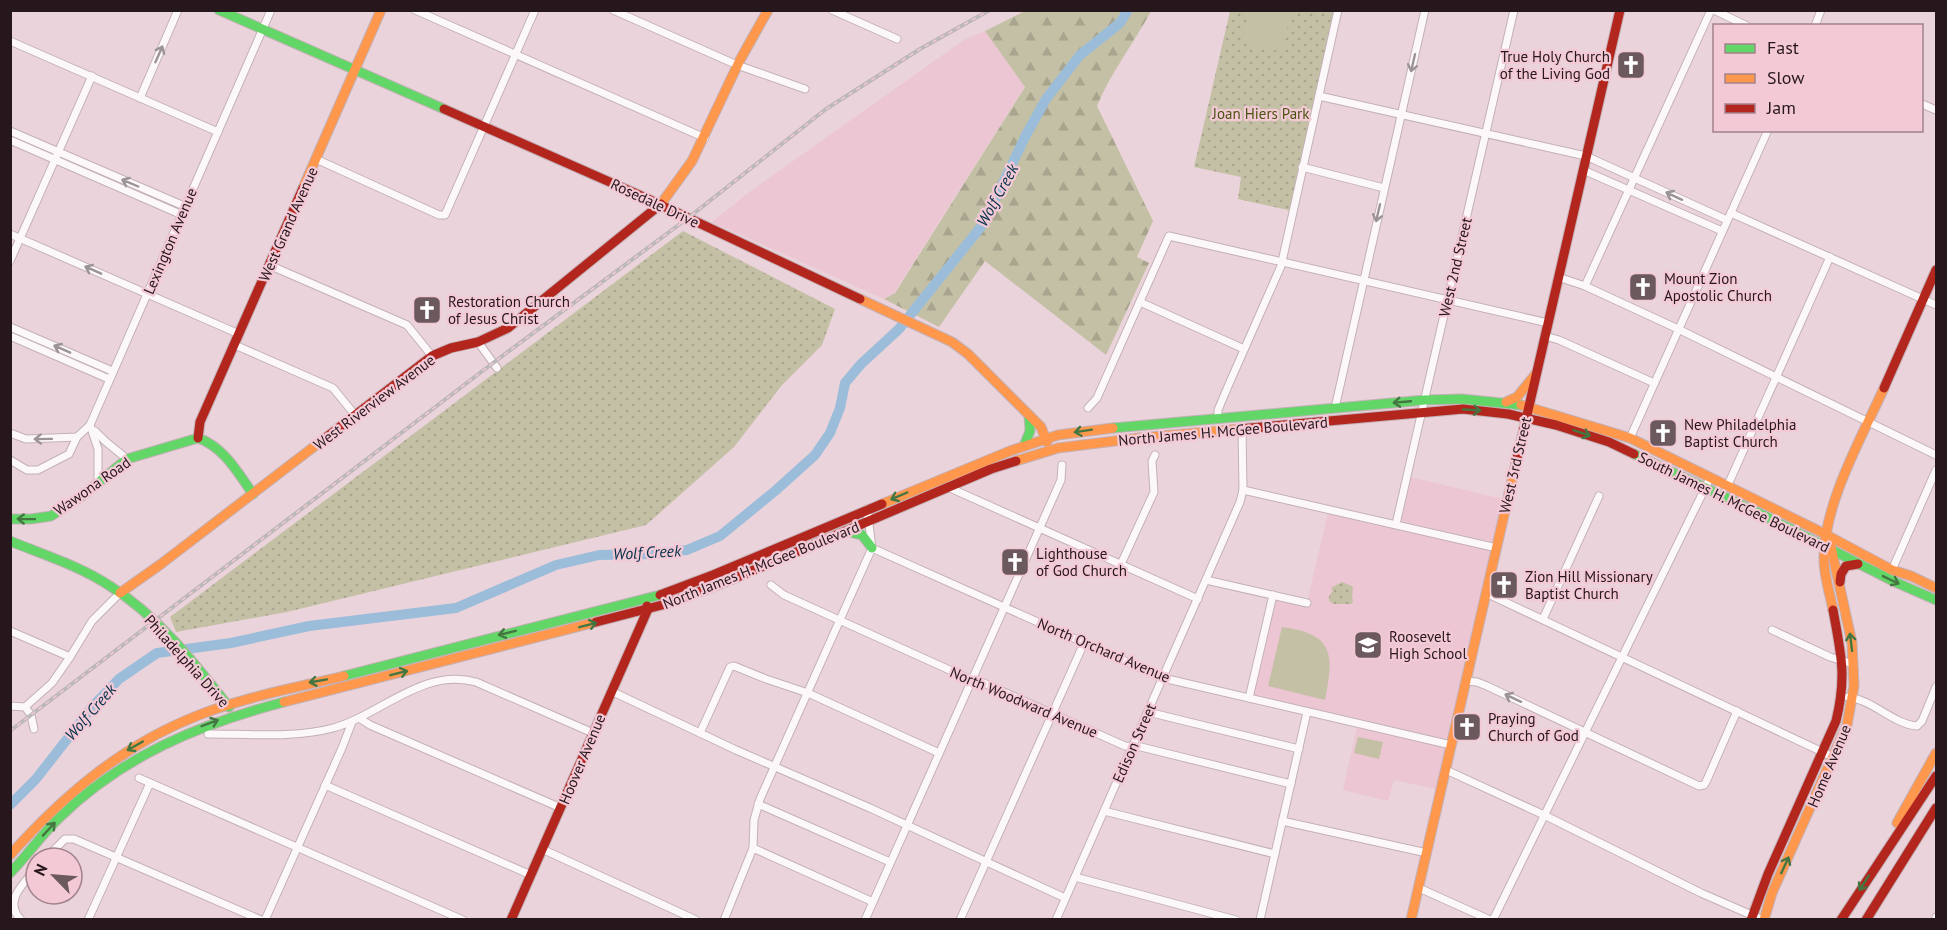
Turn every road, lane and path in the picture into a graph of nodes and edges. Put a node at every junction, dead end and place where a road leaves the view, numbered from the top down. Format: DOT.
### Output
graph roads {
  1 [pos="178,10"];
  2 [pos="219,10"];
  3 [pos="271,10"];
  4 [pos="381,10"];
  5 [pos="415,10"];
  6 [pos="535,10"];
  7 [pos="613,10"];
  8 [pos="768,10"];
  9 [pos="832,10"];
  10 [pos="1338,10"];
  11 [pos="1425,10"];
  12 [pos="1514,10"];
  13 [pos="1620,10"];
  14 [pos="1712,10"];
  15 [pos="1743,24"];
  16 [pos="262,30"];
  17 [pos="897,39"];
  18 [pos="10,41"];
  19 [pos="516,54"];
  20 [pos="737,65"];
  21 [pos="355,70"];
  22 [pos="92,76"];
  23 [pos="805,89"];
  24 [pos="1319,96"];
  25 [pos="140,98"];
  26 [pos="1401,115"];
  27 [pos="484,126"];
  28 [pos="10,131"];
  29 [pos="218,132"];
  30 [pos="1767,132"];
  31 [pos="1486,134"];
  32 [pos="705,138"];
  33 [pos="10,140"];
  34 [pos="58,152"];
  35 [pos="1586,156"];
  36 [pos="54,159"];
  37 [pos="316,159"];
  38 [pos="1302,167"];
  39 [pos="1583,170"];
  40 [pos="1635,178"];
  41 [pos="1384,188"];
  42 [pos="1629,190"];
  43 [pos="661,205"];
  44 [pos="184,206"];
  45 [pos="180,214"];
  46 [pos="1729,216"];
  47 [pos="1722,231"];
  48 [pos="10,234"];
  49 [pos="21,238"];
  50 [pos="1830,257"];
  51 [pos="10,261"];
  52 [pos="1281,262"];
  53 [pos="269,266"];
  54 [pos="1936,270"];
  55 [pos="1558,277"];
  56 [pos="1363,280"];
  57 [pos="1585,286"];
  58 [pos="147,293"];
  59 [pos="1923,299"];
  60 [pos="1447,301"];
  61 [pos="1140,302"];
  62 [pos="1936,305"];
  63 [pos="1548,323"];
  64 [pos="10,327"];
  65 [pos="1678,329"];
  66 [pos="239,334"];
  67 [pos="10,336"];
  68 [pos="1545,336"];
  69 [pos="478,342"];
  70 [pos="235,345"];
  71 [pos="1244,350"];
  72 [pos="432,356"];
  73 [pos="497,368"];
  74 [pos="1536,373"];
  75 [pos="111,375"];
  76 [pos="1776,377"];
  77 [pos="1654,383"];
  78 [pos="1425,400"];
  79 [pos="1503,402"];
  80 [pos="1528,406"];
  81 [pos="1088,408"];
  82 [pos="1335,408"];
  83 [pos="1421,414"];
  84 [pos="355,415"];
  85 [pos="1029,415"];
  86 [pos="1526,418"];
  87 [pos="1218,419"];
  88 [pos="1869,422"];
  89 [pos="90,425"];
  90 [pos="1242,429"];
  91 [pos="10,433"];
  92 [pos="77,437"];
  93 [pos="198,438"];
  94 [pos="1630,438"];
  95 [pos="1045,439"];
  96 [pos="1024,446"];
  97 [pos="1051,450"];
  98 [pos="1155,455"];
  99 [pos="1936,455"];
  100 [pos="127,459"];
  101 [pos="10,460"];
  102 [pos="1062,465"];
  103 [pos="1936,470"];
  104 [pos="1710,478"];
  105 [pos="98,482"];
  106 [pos="1727,487"];
  107 [pos="950,488"];
  108 [pos="1705,489"];
  109 [pos="1243,490"];
  110 [pos="253,494"];
  111 [pos="1599,496"];
  112 [pos="867,509"];
  113 [pos="10,519"];
  114 [pos="870,522"];
  115 [pos="1396,524"];
  116 [pos="1040,528"];
  117 [pos="847,531"];
  118 [pos="1826,535"];
  119 [pos="10,541"];
  120 [pos="872,548"];
  121 [pos="1497,548"];
  122 [pos="1829,549"];
  123 [pos="1121,564"];
  124 [pos="1858,564"];
  125 [pos="1892,570"];
  126 [pos="1206,580"];
  127 [pos="771,585"];
  128 [pos="1839,585"];
  129 [pos="1936,588"];
  130 [pos="120,593"];
  131 [pos="1486,593"];
  132 [pos="1273,595"];
  133 [pos="645,598"];
  134 [pos="1198,599"];
  135 [pos="1936,600"];
  136 [pos="1307,603"];
  137 [pos="1004,607"];
  138 [pos="648,609"];
  139 [pos="620,617"];
  140 [pos="1543,619"];
  141 [pos="840,620"];
  142 [pos="1772,630"];
  143 [pos="10,631"];
  144 [pos="636,635"];
  145 [pos="1084,643"];
  146 [pos="1622,656"];
  147 [pos="70,657"];
  148 [pos="1842,662"];
  149 [pos="1853,664"];
  150 [pos="1163,678"];
  151 [pos="973,679"];
  152 [pos="1466,681"];
  153 [pos="1936,687"];
  154 [pos="611,691"];
  155 [pos="808,693"];
  156 [pos="1842,696"];
  157 [pos="1249,698"];
  158 [pos="1854,698"];
  159 [pos="226,704"];
  160 [pos="10,706"];
  161 [pos="25,707"];
  162 [pos="1737,711"];
  163 [pos="1148,712"];
  164 [pos="1307,712"];
  165 [pos="1052,714"];
  166 [pos="235,715"];
  167 [pos="355,720"];
  168 [pos="34,729"];
  169 [pos="700,732"];
  170 [pos="1585,732"];
  171 [pos="593,733"];
  172 [pos="208,734"];
  173 [pos="1451,745"];
  174 [pos="1132,747"];
  175 [pos="1299,749"];
  176 [pos="1822,752"];
  177 [pos="939,753"];
  178 [pos="1936,753"];
  179 [pos="1833,757"];
  180 [pos="775,766"];
  181 [pos="1446,770"];
  182 [pos="1936,776"];
  183 [pos="139,778"];
  184 [pos="150,783"];
  185 [pos="1291,784"];
  186 [pos="325,785"];
  187 [pos="758,804"];
  188 [pos="561,808"];
  189 [pos="1936,808"];
  190 [pos="1104,812"];
  191 [pos="1544,815"];
  192 [pos="1282,821"];
  193 [pos="1936,824"];
  194 [pos="907,825"];
  195 [pos="56,846"];
  196 [pos="297,847"];
  197 [pos="1888,847"];
  198 [pos="753,848"];
  199 [pos="542,849"];
  200 [pos="1427,853"];
  201 [pos="1275,854"];
  202 [pos="10,855"];
  203 [pos="117,857"];
  204 [pos="986,861"];
  205 [pos="890,862"];
  206 [pos="1901,865"];
  207 [pos="10,873"];
  208 [pos="531,875"];
  209 [pos="1075,877"];
  210 [pos="24,883"];
  211 [pos="1419,888"];
  212 [pos="1065,898"];
  213 [pos="873,902"];
  214 [pos="1752,918"];
  215 [pos="21,920"];
  216 [pos="88,920"];
  217 [pos="263,920"];
  218 [pos="463,920"];
  219 [pos="511,920"];
  220 [pos="696,920"];
  221 [pos="724,920"];
  222 [pos="865,920"];
  223 [pos="960,920"];
  224 [pos="1056,920"];
  225 [pos="1236,920"];
  226 [pos="1260,920"];
  227 [pos="1412,920"];
  228 [pos="1492,920"];
  229 [pos="1763,920"];
  230 [pos="1840,920"];
  231 [pos="1866,920"];
  25 -- 1 [label="street, one-way"];
  2 -- 16 [label="main road, Rosedale Drive"];
  3 -- 16 [label="street, Lexington Avenue"];
  4 -- 21 [label="main road, West Grand Avenue"];
  5 -- 19 [label="street"];
  6 -- 19 [label="street"];
  7 -- 20 [label="street"];
  8 -- 20 [label="main road, West Riverview Avenue"];
  9 -- 17 [label="street"];
  10 -- 24 [label="street"];
  11 -- 26 [label="street, one-way"];
  12 -- 31 [label="street, West 2nd Street"];
  13 -- 35 [label="main road, West 3rd Street"];
  14 -- 15 [label="street"];
  14 -- 40 [label="street"];
  16 -- 21 [label="main road, Rosedale Drive"];
  16 -- 29 [label="street, Lexington Avenue"];
  18 -- 22 [label="street"];
  19 -- 27 [label="street"];
  19 -- 32 [label="street"];
  20 -- 23 [label="street"];
  20 -- 32 [label="main road, West Riverview Avenue"];
  21 -- 27 [label="main road, Rosedale Drive"];
  21 -- 37 [label="main road, West Grand Avenue"];
  22 -- 25 [label="street"];
  22 -- 34 [label="street"];
  24 -- 26 [label="street"];
  24 -- 38 [label="street"];
  25 -- 29 [label="street"];
  26 -- 31 [label="street"];
  26 -- 41 [label="street"];
  27 -- 37 [label="street"];
  27 -- 43 [label="main road, Rosedale Drive"];
  28 -- 34 [label="street"];
  29 -- 44 [label="street, Lexington Avenue"];
  30 -- 46 [label="street"];
  31 -- 35 [label="street"];
  31 -- 60 [label="street, West 2nd Street"];
  32 -- 43 [label="main road, West Riverview Avenue"];
  33 -- 36 [label="street"];
  34 -- 36 [label="street"];
  44 -- 34 [label="street, one-way"];
  35 -- 39 [label="main road, West 3rd Street"];
  35 -- 40 [label="street"];
  36 -- 45 [label="street"];
  36 -- 49 [label="street"];
  37 -- 53 [label="main road, West Grand Avenue"];
  38 -- 41 [label="street"];
  38 -- 52 [label="street"];
  39 -- 42 [label="street"];
  39 -- 55 [label="main road, West 3rd Street"];
  40 -- 42 [label="street"];
  46 -- 40 [label="street, one-way"];
  41 -- 56 [label="street, one-way"];
  42 -- 47 [label="street"];
  42 -- 57 [label="street"];
  43 -- 69 [label="main road, West Riverview Avenue"];
  43 -- 85 [label="main road, Rosedale Drive"];
  44 -- 45 [label="street, Lexington Avenue"];
  45 -- 58 [label="street, Lexington Avenue"];
  46 -- 47 [label="street"];
  46 -- 50 [label="street"];
  47 -- 65 [label="street"];
  48 -- 49 [label="street"];
  49 -- 51 [label="street"];
  58 -- 49 [label="street, one-way"];
  50 -- 59 [label="street"];
  50 -- 76 [label="street"];
  52 -- 56 [label="street"];
  52 -- 61 [label="street"];
  52 -- 71 [label="street"];
  53 -- 66 [label="main road, West Grand Avenue"];
  53 -- 72 [label="street"];
  54 -- 59 [label="main road"];
  55 -- 57 [label="street"];
  55 -- 63 [label="main road, West 3rd Street"];
  56 -- 60 [label="street"];
  56 -- 82 [label="street"];
  57 -- 65 [label="street"];
  58 -- 66 [label="street"];
  58 -- 75 [label="street, Lexington Avenue"];
  59 -- 62 [label="street"];
  59 -- 88 [label="main road"];
  60 -- 63 [label="street"];
  60 -- 78 [label="street, West 2nd Street"];
  61 -- 71 [label="street"];
  61 -- 81 [label="street"];
  63 -- 68 [label="main road, West 3rd Street"];
  75 -- 64 [label="street, one-way"];
  65 -- 76 [label="street"];
  65 -- 77 [label="street"];
  66 -- 70 [label="main road, West Grand Avenue"];
  67 -- 75 [label="street"];
  68 -- 74 [label="main road, West 3rd Street"];
  68 -- 77 [label="street"];
  69 -- 72 [label="main road, West Riverview Avenue"];
  69 -- 73 [label="street"];
  70 -- 84 [label="street"];
  70 -- 93 [label="main road, West Grand Avenue"];
  71 -- 87 [label="street"];
  72 -- 84 [label="main road, West Riverview Avenue"];
  74 -- 79 [label="main road"];
  74 -- 80 [label="main road, West 3rd Street"];
  75 -- 89 [label="street, Lexington Avenue"];
  76 -- 88 [label="street"];
  76 -- 106 [label="street"];
  77 -- 94 [label="street"];
  78 -- 79 [label="main road, North James H. McGee Boulevard"];
  78 -- 82 [label="main road, North James H. McGee Boulevard, one-way"];
  78 -- 83 [label="street, West 2nd Street"];
  79 -- 80 [label="main road, North James H. McGee Boulevard"];
  80 -- 86 [label="main road, West 3rd Street"];
  80 -- 94 [label="main road, South James H. McGee Boulevard"];
  82 -- 87 [label="main road, North James H. McGee Boulevard"];
  83 -- 86 [label="main road, North James H. McGee Boulevard, one-way"];
  83 -- 90 [label="main road, North James H. McGee Boulevard"];
  83 -- 115 [label="street, West 2nd Street"];
  84 -- 110 [label="main road, West Riverview Avenue"];
  85 -- 95 [label="main road, Rosedale Drive"];
  85 -- 96 [label="main road"];
  86 -- 108 [label="main road, South James H. McGee Boulevard, one-way"];
  86 -- 121 [label="main road, West 3rd Street"];
  87 -- 95 [label="main road, North James H. McGee Boulevard, one-way"];
  88 -- 99 [label="street"];
  88 -- 118 [label="main road"];
  89 -- 92 [label="street"];
  89 -- 100 [label="street"];
  89 -- 105 [label="street"];
  90 -- 97 [label="main road, North James H. McGee Boulevard"];
  90 -- 109 [label="street, Edison Street"];
  92 -- 91 [label="street, one-way"];
  92 -- 101 [label="street"];
  93 -- 100 [label="main road, Wawona Road"];
  93 -- 110 [label="main road"];
  94 -- 104 [label="main road, South James H. McGee Boulevard"];
  95 -- 96 [label="main road, North James H. McGee Boulevard"];
  95 -- 97 [label="main road, Rosedale Drive"];
  96 -- 112 [label="main road, North James H. McGee Boulevard, one-way"];
  97 -- 107 [label="main road, North James H. McGee Boulevard"];
  98 -- 123 [label="street"];
  100 -- 105 [label="main road, Wawona Road"];
  102 -- 116 [label="street"];
  103 -- 125 [label="street"];
  104 -- 106 [label="main road, South James H. McGee Boulevard"];
  104 -- 108 [label="street"];
  105 -- 113 [label="main road, Wawona Road, one-way"];
  106 -- 118 [label="main road, South James H. McGee Boulevard"];
  107 -- 114 [label="main road, North James H. McGee Boulevard"];
  107 -- 116 [label="street"];
  108 -- 122 [label="main road, South James H. McGee Boulevard"];
  108 -- 146 [label="street"];
  109 -- 115 [label="street"];
  109 -- 126 [label="street, Edison Street"];
  110 -- 130 [label="main road, West Riverview Avenue"];
  111 -- 140 [label="street"];
  112 -- 114 [label="street"];
  112 -- 133 [label="main road, North James H. McGee Boulevard"];
  114 -- 117 [label="main road, North James H. McGee Boulevard"];
  114 -- 120 [label="street"];
  115 -- 121 [label="street"];
  116 -- 123 [label="street"];
  116 -- 137 [label="street"];
  117 -- 120 [label="main road"];
  117 -- 138 [label="main road, North James H. McGee Boulevard"];
  118 -- 122 [label="main road, Home Avenue"];
  118 -- 125 [label="main road, South James H. McGee Boulevard"];
  119 -- 130 [label="main road, Philadelphia Drive"];
  120 -- 137 [label="street, North Orchard Avenue"];
  120 -- 141 [label="street"];
  121 -- 131 [label="main road, West 3rd Street"];
  122 -- 124 [label="main road, South James H. McGee Boulevard"];
  122 -- 128 [label="main road, Home Avenue"];
  122 -- 148 [label="main road, Home Avenue"];
  123 -- 134 [label="street"];
  124 -- 128 [label="main road"];
  124 -- 135 [label="main road, South James H. McGee Boulevard, one-way"];
  125 -- 129 [label="main road, South James H. McGee Boulevard"];
  126 -- 132 [label="street"];
  126 -- 134 [label="street, Edison Street"];
  127 -- 141 [label="street, North Woodward Avenue"];
  149 -- 128 [label="main road, Home Avenue, one-way"];
  130 -- 147 [label="street, West Riverview Avenue"];
  130 -- 159 [label="main road, Philadelphia Drive"];
  131 -- 140 [label="street"];
  131 -- 152 [label="main road, West 3rd Street"];
  132 -- 136 [label="street"];
  132 -- 157 [label="street"];
  133 -- 138 [label="main road"];
  133 -- 159 [label="main road, North James H. McGee Boulevard, one-way"];
  134 -- 150 [label="street, Edison Street"];
  137 -- 145 [label="street, North Orchard Avenue"];
  137 -- 151 [label="street"];
  138 -- 139 [label="main road, North James H. McGee Boulevard"];
  138 -- 144 [label="main road, Hoover Avenue"];
  139 -- 144 [label="main road"];
  166 -- 139 [label="main road, North James H. McGee Boulevard, one-way"];
  140 -- 146 [label="street"];
  141 -- 151 [label="street, North Woodward Avenue"];
  141 -- 155 [label="street"];
  142 -- 148 [label="street"];
  143 -- 147 [label="street"];
  144 -- 154 [label="main road, Hoover Avenue"];
  145 -- 150 [label="street, North Orchard Avenue"];
  145 -- 165 [label="street"];
  146 -- 162 [label="street"];
  146 -- 170 [label="street"];
  147 -- 161 [label="street, West Riverview Avenue"];
  148 -- 149 [label="street"];
  148 -- 156 [label="main road, Home Avenue"];
  149 -- 158 [label="main road, Home Avenue"];
  150 -- 157 [label="street, North Orchard Avenue"];
  150 -- 163 [label="street, Edison Street"];
  151 -- 165 [label="street, North Woodward Avenue"];
  151 -- 177 [label="street"];
  170 -- 152 [label="street, one-way"];
  152 -- 173 [label="main road, West 3rd Street"];
  153 -- 158 [label="street"];
  154 -- 169 [label="street"];
  154 -- 171 [label="main road, Hoover Avenue"];
  155 -- 169 [label="street"];
  155 -- 177 [label="street"];
  155 -- 180 [label="street"];
  156 -- 158 [label="street"];
  156 -- 176 [label="main road, Home Avenue"];
  157 -- 164 [label="street, North Orchard Avenue"];
  158 -- 179 [label="main road, Home Avenue"];
  159 -- 166 [label="main road, Philadelphia Drive"];
  159 -- 202 [label="main road, North James H. McGee Boulevard, one-way"];
  160 -- 161 [label="street"];
  161 -- 168 [label="street"];
  162 -- 170 [label="street"];
  162 -- 176 [label="street"];
  163 -- 174 [label="street, Edison Street"];
  163 -- 175 [label="street"];
  164 -- 173 [label="street, North Orchard Avenue"];
  164 -- 175 [label="street"];
  165 -- 174 [label="street, North Woodward Avenue"];
  165 -- 204 [label="street"];
  207 -- 166 [label="main road, North James H. McGee Boulevard, one-way"];
  167 -- 171 [label="street"];
  167 -- 172 [label="street"];
  167 -- 186 [label="street"];
  167 -- 188 [label="street"];
  169 -- 180 [label="street"];
  170 -- 191 [label="street"];
  171 -- 188 [label="main road, Hoover Avenue"];
  173 -- 181 [label="main road, West 3rd Street"];
  174 -- 185 [label="street, North Woodward Avenue"];
  174 -- 190 [label="street, Edison Street"];
  175 -- 185 [label="street"];
  176 -- 179 [label="street"];
  176 -- 214 [label="main road, Home Avenue"];
  177 -- 194 [label="street"];
  178 -- 197 [label="main road"];
  229 -- 179 [label="main road, Home Avenue, one-way"];
  180 -- 187 [label="street"];
  180 -- 194 [label="street"];
  181 -- 191 [label="street"];
  181 -- 200 [label="main road, West 3rd Street"];
  182 -- 197 [label="main road"];
  183 -- 184 [label="street"];
  184 -- 196 [label="street"];
  184 -- 203 [label="street"];
  185 -- 192 [label="street"];
  186 -- 196 [label="street"];
  186 -- 208 [label="street"];
  187 -- 198 [label="street"];
  187 -- 205 [label="street"];
  188 -- 199 [label="main road, Hoover Avenue"];
  189 -- 206 [label="main road"];
  190 -- 201 [label="street"];
  190 -- 209 [label="street, Edison Street"];
  191 -- 214 [label="street"];
  191 -- 228 [label="street"];
  192 -- 200 [label="street"];
  192 -- 201 [label="street"];
  193 -- 206 [label="main road"];
  194 -- 204 [label="street"];
  194 -- 205 [label="street"];
  195 -- 203 [label="street"];
  196 -- 217 [label="street"];
  196 -- 218 [label="street"];
  197 -- 230 [label="main road, one-way"];
  198 -- 213 [label="street"];
  198 -- 221 [label="street"];
  199 -- 208 [label="main road, Hoover Avenue"];
  199 -- 220 [label="street"];
  200 -- 211 [label="main road, West 3rd Street"];
  201 -- 226 [label="street"];
  203 -- 216 [label="street"];
  203 -- 217 [label="street"];
  204 -- 212 [label="street"];
  204 -- 223 [label="street"];
  205 -- 213 [label="street"];
  206 -- 231 [label="main road"];
  208 -- 219 [label="main road, Hoover Avenue"];
  209 -- 212 [label="street, Edison Street"];
  209 -- 225 [label="street"];
  210 -- 215 [label="street"];
  211 -- 227 [label="main road, West 3rd Street"];
  211 -- 228 [label="street"];
  212 -- 224 [label="street, Edison Street"];
  213 -- 222 [label="street"];
  214 -- 229 [label="street"];
}
